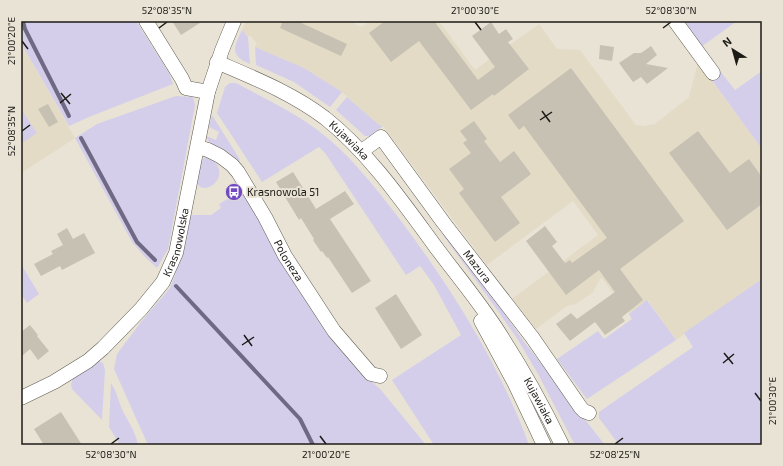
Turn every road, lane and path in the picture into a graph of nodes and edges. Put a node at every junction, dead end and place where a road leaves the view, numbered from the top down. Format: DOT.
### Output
graph roads {
  1 [pos="146,21"];
  2 [pos="234,21"];
  3 [pos="675,21"];
  4 [pos="217,62"];
  5 [pos="713,73"];
  6 [pos="208,92"];
  7 [pos="198,147"];
  8 [pos="362,151"];
  9 [pos="446,260"];
  10 [pos="380,376"];
  11 [pos="21,398"];
  12 [pos="589,413"];
  13 [pos="544,445"];
  14 [pos="562,445"];
  1 -- 6 [label="street"];
  2 -- 4 [label="street, Krasnowolska"];
  3 -- 5 [label="street"];
  4 -- 6 [label="street, Krasnowolska"];
  4 -- 8 [label="street, Kujawiaka"];
  6 -- 7 [label="street, Krasnowolska"];
  7 -- 10 [label="street, Poloneza"];
  7 -- 11 [label="street, Krasnowolska"];
  8 -- 9 [label="street, Kujawiaka"];
  8 -- 12 [label="street, Mazura"];
  9 -- 13 [label="street, Kujawiaka"];
  9 -- 14 [label="street, Kujawiaka"];
}
